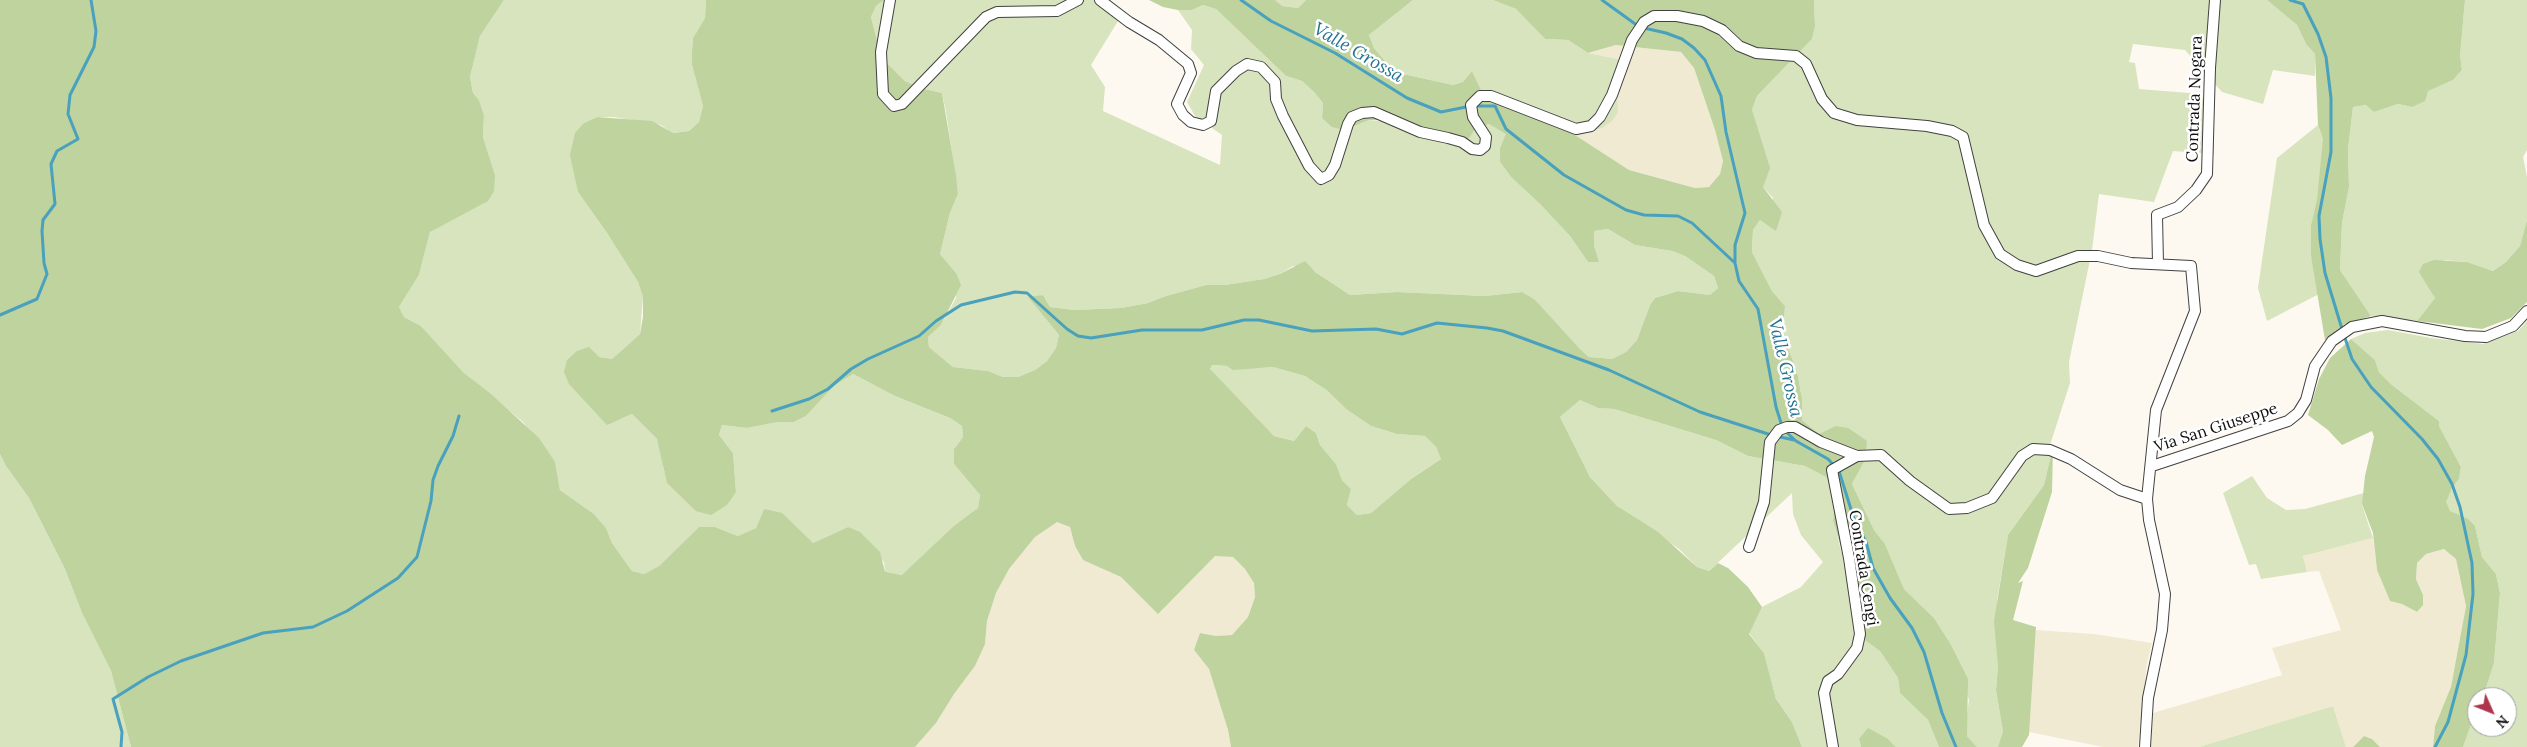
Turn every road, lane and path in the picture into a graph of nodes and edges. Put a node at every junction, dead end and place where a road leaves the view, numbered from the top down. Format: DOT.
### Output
graph roads {
  1 [pos="890,0"];
  2 [pos="1078,0"];
  3 [pos="1100,0"];
  4 [pos="2215,0"];
  5 [pos="2158,264"];
  6 [pos="2527,311"];
  7 [pos="1857,456"];
  8 [pos="2152,466"];
  9 [pos="2147,499"];
  10 [pos="1749,547"];
  11 [pos="1833,747"];
  12 [pos="2145,747"];
  1 -- 2 [label="street"];
  3 -- 5 [label="street"];
  4 -- 5 [label="street, Contrada Nogara"];
  5 -- 8 [label="street"];
  6 -- 8 [label="street, Via San Giuseppe"];
  7 -- 9 [label="street"];
  7 -- 10 [label="street"];
  7 -- 11 [label="street, Contrada Cengi"];
  8 -- 9 [label="street"];
  9 -- 12 [label="street"];
}
